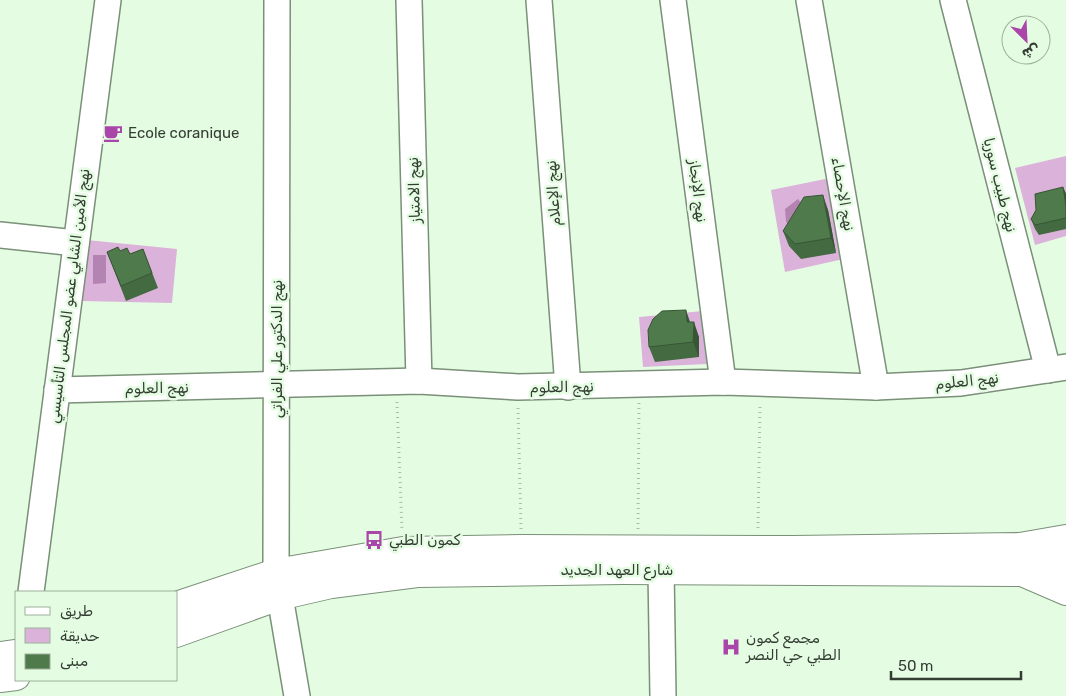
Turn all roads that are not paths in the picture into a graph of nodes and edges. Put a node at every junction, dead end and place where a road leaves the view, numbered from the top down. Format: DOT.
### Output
graph roads {
  1 [pos="108,0"];
  2 [pos="277,0"];
  3 [pos="409,0"];
  4 [pos="538,0"];
  5 [pos="673,0"];
  6 [pos="809,0"];
  7 [pos="953,0"];
  8 [pos="0,235"];
  9 [pos="76,243"];
  10 [pos="1057,368"];
  11 [pos="407,381"];
  12 [pos="723,382"];
  13 [pos="277,386"];
  14 [pos="568,387"];
  15 [pos="876,387"];
  16 [pos="57,390"];
  17 [pos="1066,539"];
  18 [pos="1066,564"];
  19 [pos="660,570"];
  20 [pos="1022,572"];
  21 [pos="278,585"];
  22 [pos="31,591"];
  23 [pos="1066,591"];
  24 [pos="178,606"];
  25 [pos="178,632"];
  26 [pos="15,654"];
  27 [pos="0,656"];
  28 [pos="15,676"];
  29 [pos="0,678"];
  30 [pos="297,696"];
  31 [pos="663,696"];
  1 -- 9 [label="street, نهج الأمين الشابي عضو المجلس التأسيسي"];
  2 -- 13 [label="street, نهج الدكتور علي الفراتي"];
  3 -- 11 [label="street, نهج الامتياز"];
  4 -- 14 [label="street, نهج الإعلام"];
  5 -- 12 [label="street, نهج الإنجاز"];
  6 -- 15 [label="street, نهج الإحصاء"];
  7 -- 10 [label="street, نهج طبيب سوريا"];
  8 -- 9 [label="street"];
  9 -- 16 [label="street, نهج الأمين الشابي عضو المجلس التأسيسي"];
  10 -- 15 [label="street, نهج العلوم"];
  11 -- 13 [label="street, نهج العلوم"];
  11 -- 14 [label="street, نهج العلوم"];
  12 -- 14 [label="street, نهج العلوم"];
  12 -- 15 [label="street, نهج العلوم"];
  13 -- 16 [label="street, نهج العلوم"];
  13 -- 21 [label="street, نهج الدكتور علي الفراتي"];
  16 -- 22 [label="street, نهج الأمين الشابي عضو المجلس التأسيسي"];
  17 -- 21 [label="main road, شارع العهد الجديد"];
  18 -- 20 [label="main road, شارع العهد الجديد"];
  19 -- 20 [label="main road, شارع العهد الجديد"];
  19 -- 21 [label="main road, شارع العهد الجديد"];
  19 -- 31 [label="street"];
  20 -- 23 [label="main road"];
  21 -- 24 [label="main road, شارع العهد الجديد"];
  21 -- 25 [label="main road, شارع العهد الجديد"];
  21 -- 30 [label="street, نهج الدكتور علي الفراتي"];
  26 -- 27 [label="main road"];
  28 -- 29 [label="main road"];
}
